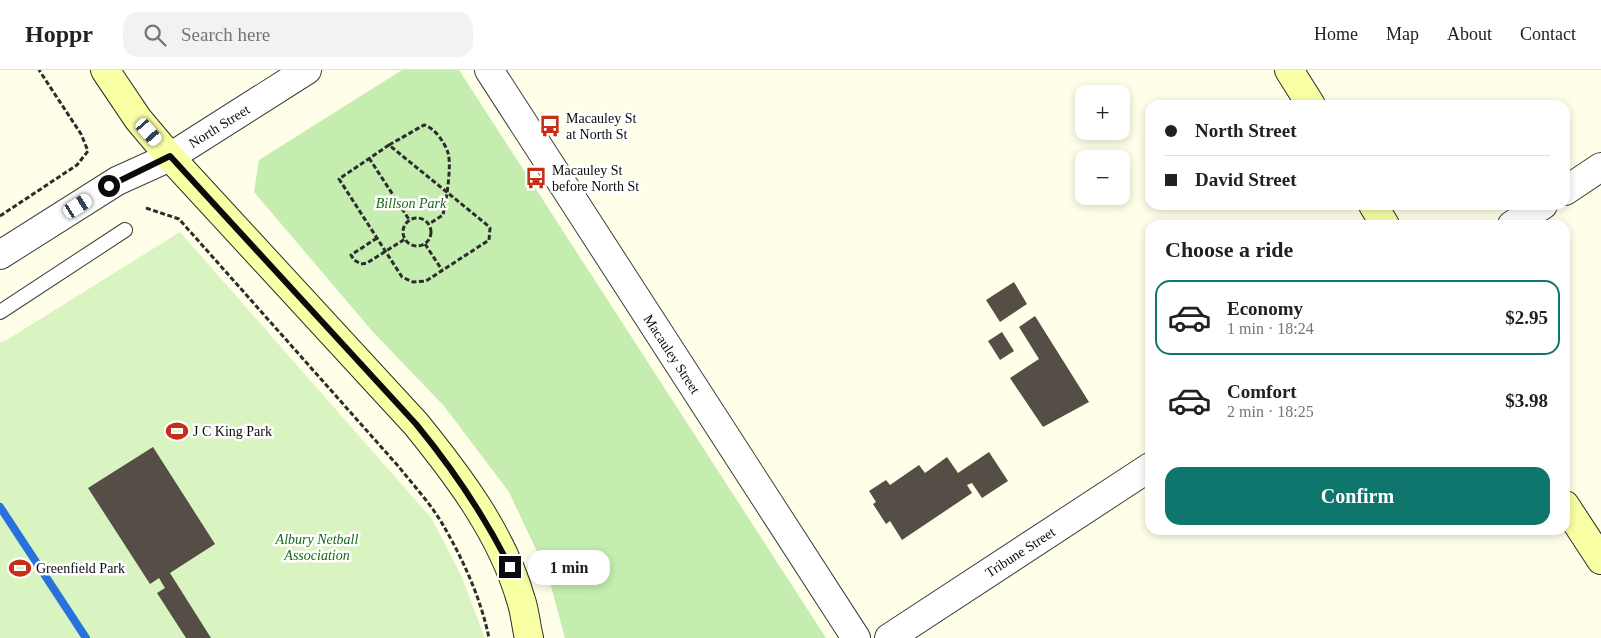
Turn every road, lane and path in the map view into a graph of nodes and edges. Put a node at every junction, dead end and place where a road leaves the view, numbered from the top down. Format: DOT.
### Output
graph roads {
  1 [pos="40,70"];
  2 [pos="106,70"];
  3 [pos="307,70"];
  4 [pos="489,70"];
  5 [pos="1289,70"];
  6 [pos="1308,100"];
  7 [pos="389,145"];
  8 [pos="170,156"];
  9 [pos="369,158"];
  10 [pos="1601,167"];
  11 [pos="1570,187"];
  12 [pos="447,192"];
  13 [pos="146,208"];
  14 [pos="1535,210"];
  15 [pos="0,216"];
  16 [pos="1520,220"];
  17 [pos="410,221"];
  18 [pos="428,224"];
  19 [pos="125,230"];
  20 [pos="377,238"];
  21 [pos="405,239"];
  22 [pos="425,244"];
  23 [pos="385,251"];
  24 [pos="0,255"];
  25 [pos="442,270"];
  26 [pos="0,312"];
  27 [pos="1145,470"];
  28 [pos="1570,513"];
  29 [pos="1601,560"];
  30 [pos="489,638"];
  31 [pos="529,638"];
  32 [pos="856,638"];
  33 [pos="889,638"];
  1 -- 15 [label="path"];
  2 -- 8 [label="main road"];
  3 -- 8 [label="street, North Street"];
  4 -- 32 [label="street, Macauley Street"];
  5 -- 6 [label="main road"];
  7 -- 9 [label="path"];
  7 -- 12 [label="path"];
  7 -- 12 [label="path"];
  8 -- 24 [label="street, North Street"];
  8 -- 31 [label="main road"];
  9 -- 17 [label="path"];
  9 -- 20 [label="path"];
  10 -- 11 [label="street"];
  12 -- 18 [label="path"];
  12 -- 25 [label="path"];
  13 -- 30 [label="path"];
  14 -- 16 [label="street"];
  17 -- 18 [label="path"];
  17 -- 21 [label="path"];
  18 -- 22 [label="path"];
  19 -- 26 [label="lane"];
  20 -- 23 [label="path"];
  20 -- 23 [label="path"];
  21 -- 22 [label="path"];
  21 -- 23 [label="path"];
  22 -- 25 [label="path"];
  23 -- 25 [label="path"];
  27 -- 33 [label="street, Tribune Street"];
  28 -- 29 [label="main road"];
}
